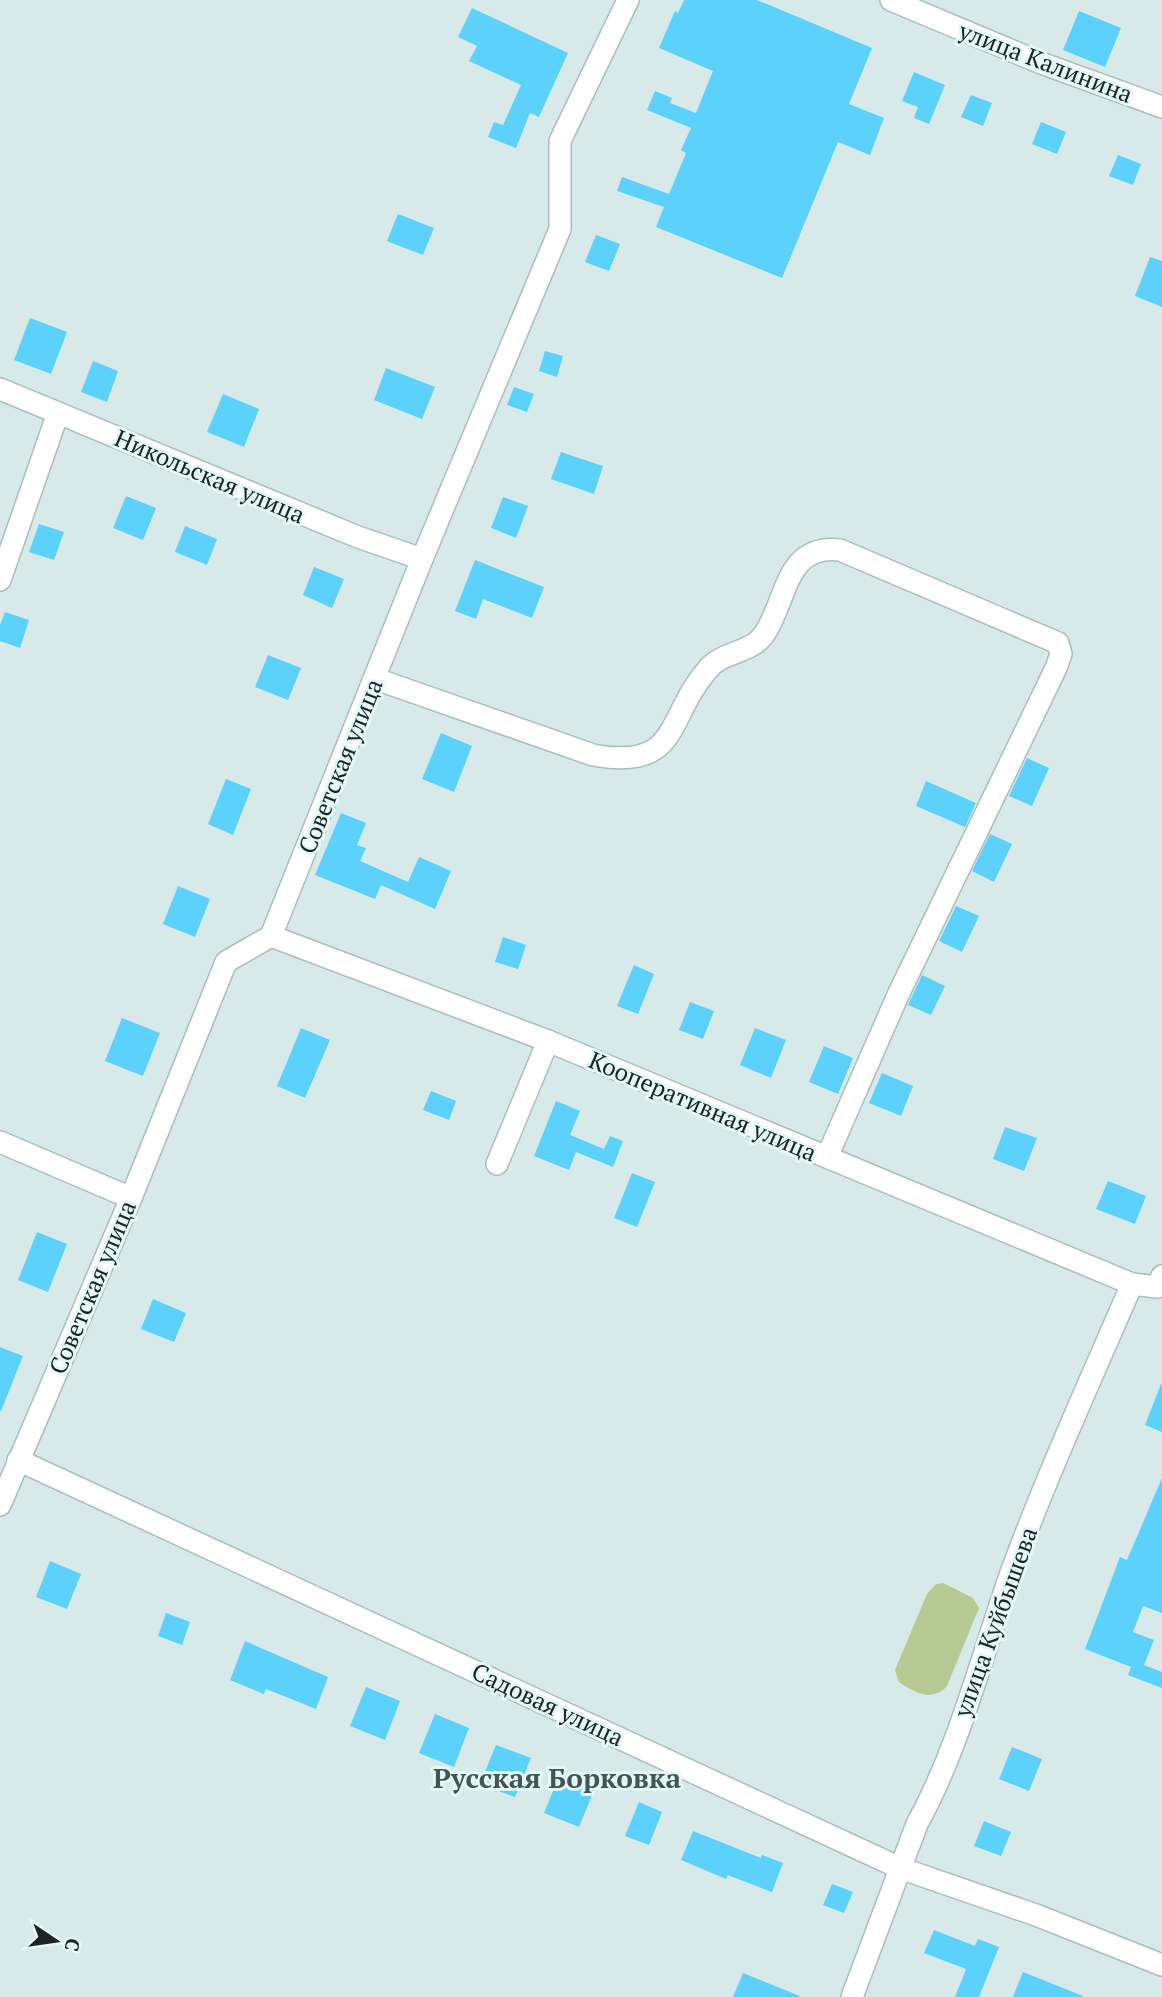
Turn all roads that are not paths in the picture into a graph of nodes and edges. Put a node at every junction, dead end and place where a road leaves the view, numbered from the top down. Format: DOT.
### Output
graph roads {
  1 [pos="628,0"];
  2 [pos="891,0"];
  3 [pos="1162,107"];
  4 [pos="0,389"];
  5 [pos="58,413"];
  6 [pos="422,559"];
  7 [pos="0,580"];
  8 [pos="376,678"];
  9 [pos="271,936"];
  10 [pos="548,1041"];
  11 [pos="0,1142"];
  12 [pos="827,1157"];
  13 [pos="497,1164"];
  14 [pos="131,1198"];
  15 [pos="1132,1284"];
  16 [pos="1160,1284"];
  17 [pos="18,1460"];
  18 [pos="0,1505"];
  19 [pos="900,1868"];
  20 [pos="1162,1965"];
  21 [pos="852,1997"];
  1 -- 6 [label="street, Советская улица"];
  2 -- 3 [label="street, улица Калинина"];
  4 -- 5 [label="street, Никольская улица"];
  5 -- 6 [label="street, Никольская улица"];
  5 -- 7 [label="street"];
  6 -- 8 [label="street, Советская улица"];
  8 -- 9 [label="street, Советская улица"];
  8 -- 12 [label="street"];
  9 -- 10 [label="street, Кооперативная улица"];
  9 -- 14 [label="street, Советская улица"];
  10 -- 12 [label="street, Кооперативная улица"];
  10 -- 13 [label="street"];
  11 -- 14 [label="street"];
  12 -- 15 [label="street, Кооперативная улица"];
  14 -- 17 [label="street, Советская улица"];
  15 -- 16 [label="street"];
  15 -- 19 [label="street, улица Куйбышева"];
  17 -- 18 [label="street, Советская улица"];
  17 -- 19 [label="street, Садовая улица"];
  19 -- 20 [label="street, Садовая улица"];
  19 -- 21 [label="street, улица Куйбышева"];
}
